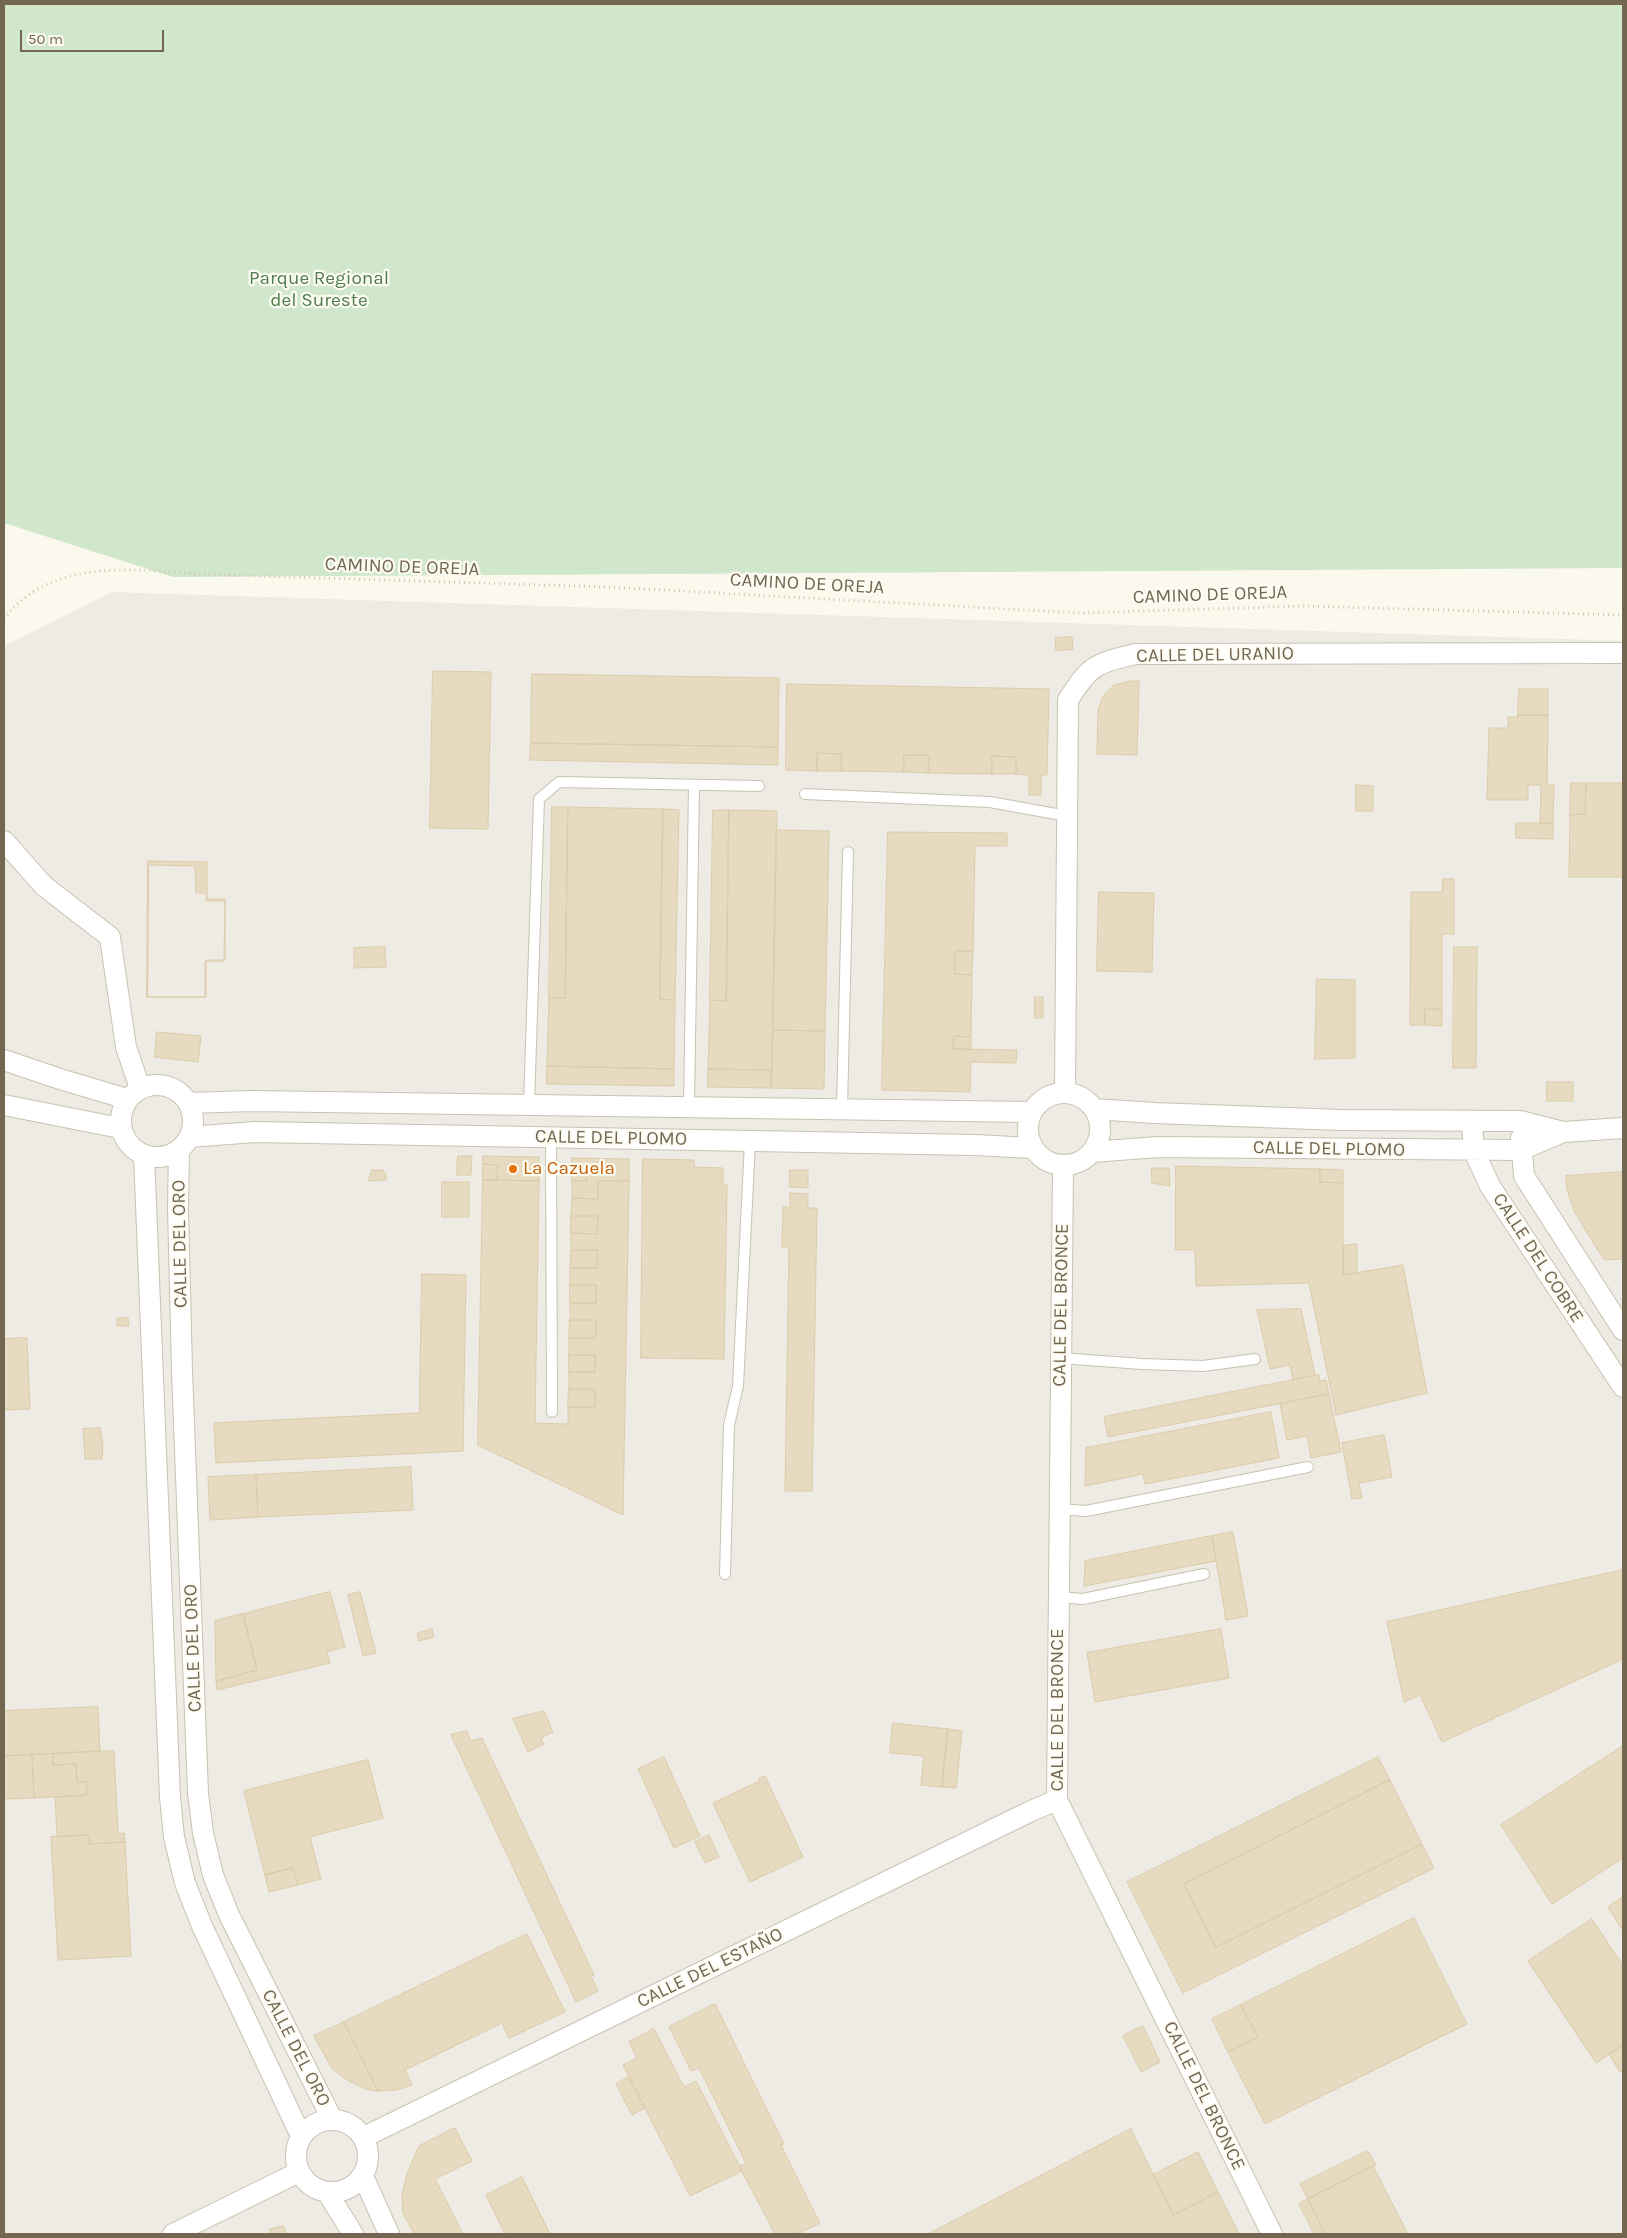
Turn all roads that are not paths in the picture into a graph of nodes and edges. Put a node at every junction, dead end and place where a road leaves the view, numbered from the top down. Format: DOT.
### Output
graph roads {
  1 [pos="1623,653"];
  2 [pos="694,786"];
  3 [pos="759,786"];
  4 [pos="805,794"];
  5 [pos="1067,816"];
  6 [pos="4,841"];
  7 [pos="848,852"];
  8 [pos="4,1060"];
  9 [pos="1065,1092"];
  10 [pos="134,1093"];
  11 [pos="189,1104"];
  12 [pos="529,1105"];
  13 [pos="7,1107"];
  14 [pos="689,1107"];
  15 [pos="842,1109"];
  16 [pos="1094,1109"];
  17 [pos="1031,1112"];
  18 [pos="1520,1121"];
  19 [pos="1472,1122"];
  20 [pos="120,1128"];
  21 [pos="1623,1128"];
  22 [pos="1563,1132"];
  23 [pos="551,1137"];
  24 [pos="750,1141"];
  25 [pos="184,1143"];
  26 [pos="1032,1148"];
  27 [pos="1521,1150"];
  28 [pos="1474,1151"];
  29 [pos="1092,1152"];
  30 [pos="144,1155"];
  31 [pos="1063,1166"];
  32 [pos="1623,1330"];
  33 [pos="1060,1358"];
  34 [pos="1255,1359"];
  35 [pos="1623,1387"];
  36 [pos="552,1412"];
  37 [pos="1308,1467"];
  38 [pos="1059,1510"];
  39 [pos="725,1574"];
  40 [pos="1204,1574"];
  41 [pos="1058,1597"];
  42 [pos="1057,1800"];
  43 [pos="332,2119"];
  44 [pos="301,2136"];
  45 [pos="364,2137"];
  46 [pos="299,2172"];
  47 [pos="363,2176"];
  48 [pos="327,2192"];
  49 [pos="173,2234"];
  50 [pos="353,2234"];
  51 [pos="389,2234"];
  52 [pos="1272,2234"];
  1 -- 5 [label="street, CALLE DEL URANIO"];
  2 -- 3 [label="lane"];
  2 -- 12 [label="lane"];
  2 -- 14 [label="lane"];
  4 -- 5 [label="lane"];
  5 -- 9 [label="street, CALLE DEL URANIO"];
  6 -- 10 [label="street"];
  7 -- 15 [label="lane"];
  8 -- 10 [label="street"];
  9 -- 16 [label="street"];
  9 -- 17 [label="street"];
  10 -- 11 [label="street"];
  10 -- 20 [label="street"];
  11 -- 12 [label="street, CALLE DEL PLOMO"];
  11 -- 25 [label="street"];
  12 -- 14 [label="street, CALLE DEL PLOMO"];
  13 -- 20 [label="street"];
  14 -- 15 [label="street, CALLE DEL PLOMO"];
  15 -- 17 [label="street, CALLE DEL PLOMO"];
  16 -- 19 [label="street, CALLE DEL PLOMO"];
  16 -- 29 [label="street"];
  17 -- 26 [label="street"];
  18 -- 19 [label="street, CALLE DEL PLOMO"];
  18 -- 22 [label="street, CALLE DEL PLOMO"];
  18 -- 27 [label="street, CALLE DEL COBRE"];
  19 -- 28 [label="street, CALLE DEL COBRE"];
  20 -- 30 [label="street"];
  21 -- 22 [label="street, CALLE DEL PLOMO"];
  22 -- 27 [label="street, CALLE DEL PLOMO"];
  23 -- 24 [label="street, CALLE DEL PLOMO"];
  23 -- 25 [label="street, CALLE DEL PLOMO"];
  23 -- 36 [label="lane"];
  24 -- 26 [label="street, CALLE DEL PLOMO"];
  24 -- 39 [label="lane"];
  25 -- 30 [label="street"];
  25 -- 43 [label="street, CALLE DEL ORO"];
  26 -- 31 [label="street"];
  27 -- 28 [label="street, CALLE DEL PLOMO"];
  27 -- 32 [label="street, CALLE DEL COBRE"];
  28 -- 29 [label="street, CALLE DEL PLOMO"];
  28 -- 35 [label="street, CALLE DEL COBRE"];
  29 -- 31 [label="street"];
  30 -- 44 [label="street"];
  31 -- 33 [label="street, CALLE DEL BRONCE"];
  33 -- 34 [label="lane"];
  33 -- 38 [label="street, CALLE DEL BRONCE"];
  37 -- 38 [label="lane"];
  38 -- 41 [label="street, CALLE DEL BRONCE"];
  40 -- 41 [label="lane"];
  41 -- 42 [label="street, CALLE DEL BRONCE"];
  42 -- 45 [label="street, CALLE DEL ESTAÑO"];
  42 -- 52 [label="street, CALLE DEL BRONCE"];
  43 -- 44 [label="street"];
  43 -- 45 [label="street"];
  44 -- 46 [label="street"];
  45 -- 47 [label="street"];
  46 -- 48 [label="street"];
  46 -- 49 [label="street"];
  47 -- 48 [label="street"];
  47 -- 51 [label="street"];
  48 -- 50 [label="street"];
}
